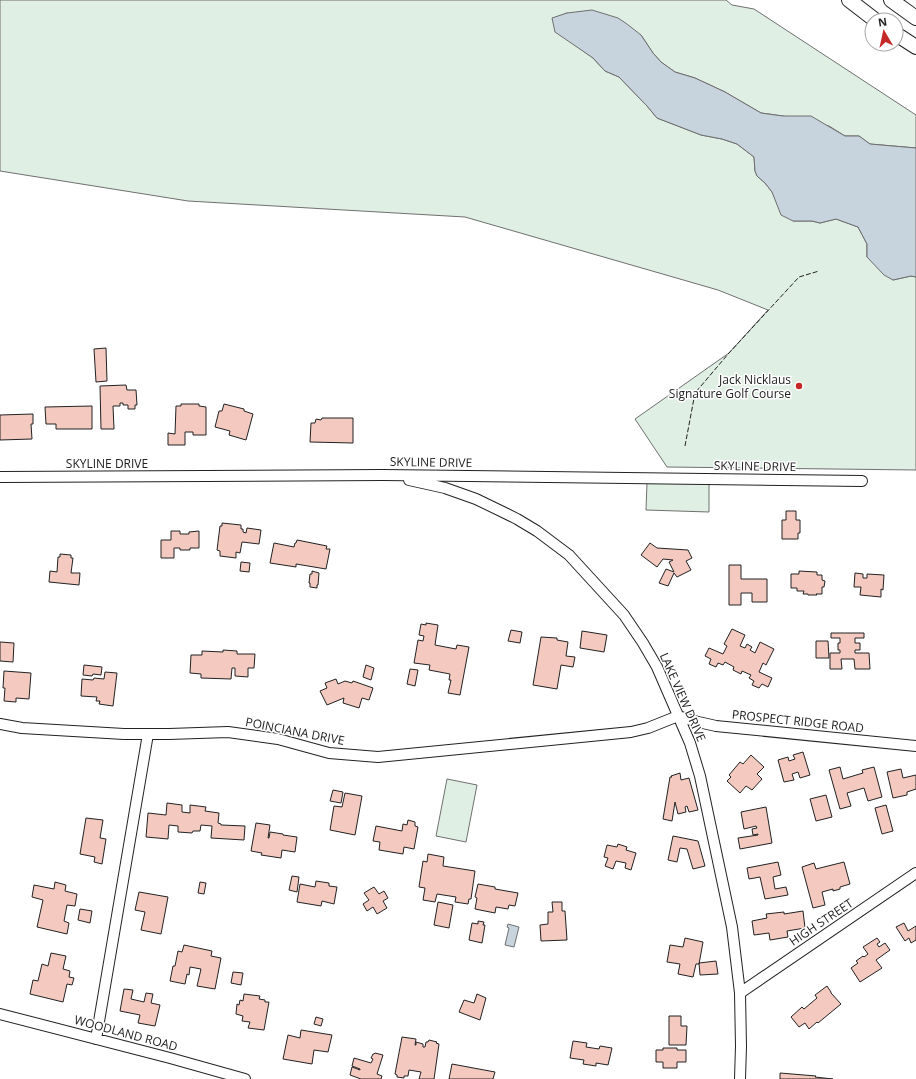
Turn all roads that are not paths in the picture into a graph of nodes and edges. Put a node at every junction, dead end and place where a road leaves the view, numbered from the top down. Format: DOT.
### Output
graph roads {
  1 [pos="849,0"];
  2 [pos="891,0"];
  3 [pos="865,12"];
  4 [pos="916,18"];
  5 [pos="904,39"];
  6 [pos="916,47"];
  7 [pos="383,475"];
  8 [pos="0,477"];
  9 [pos="862,481"];
  10 [pos="678,716"];
  11 [pos="0,724"];
  12 [pos="148,734"];
  13 [pos="916,746"];
  14 [pos="916,873"];
  15 [pos="740,993"];
  16 [pos="0,1014"];
  17 [pos="96,1039"];
  18 [pos="245,1079"];
  19 [pos="740,1079"];
  1 -- 3 [label="main road"];
  2 -- 4 [label="main road"];
  5 -- 6 [label="main road"];
  7 -- 8 [label="street, SKYLINE DRIVE"];
  7 -- 9 [label="street, SKYLINE DRIVE"];
  7 -- 10 [label="street, LAKE VIEW DRIVE"];
  10 -- 12 [label="street, POINCIANA DRIVE"];
  10 -- 13 [label="street, PROSPECT RIDGE ROAD"];
  10 -- 15 [label="street, LAKE VIEW DRIVE"];
  11 -- 12 [label="street, POINCIANA DRIVE"];
  12 -- 17 [label="street"];
  14 -- 15 [label="street, HIGH STREET"];
  15 -- 19 [label="street, LAKE VIEW DRIVE"];
  16 -- 17 [label="street, WOODLAND ROAD"];
  17 -- 18 [label="street, WOODLAND ROAD"];
}
